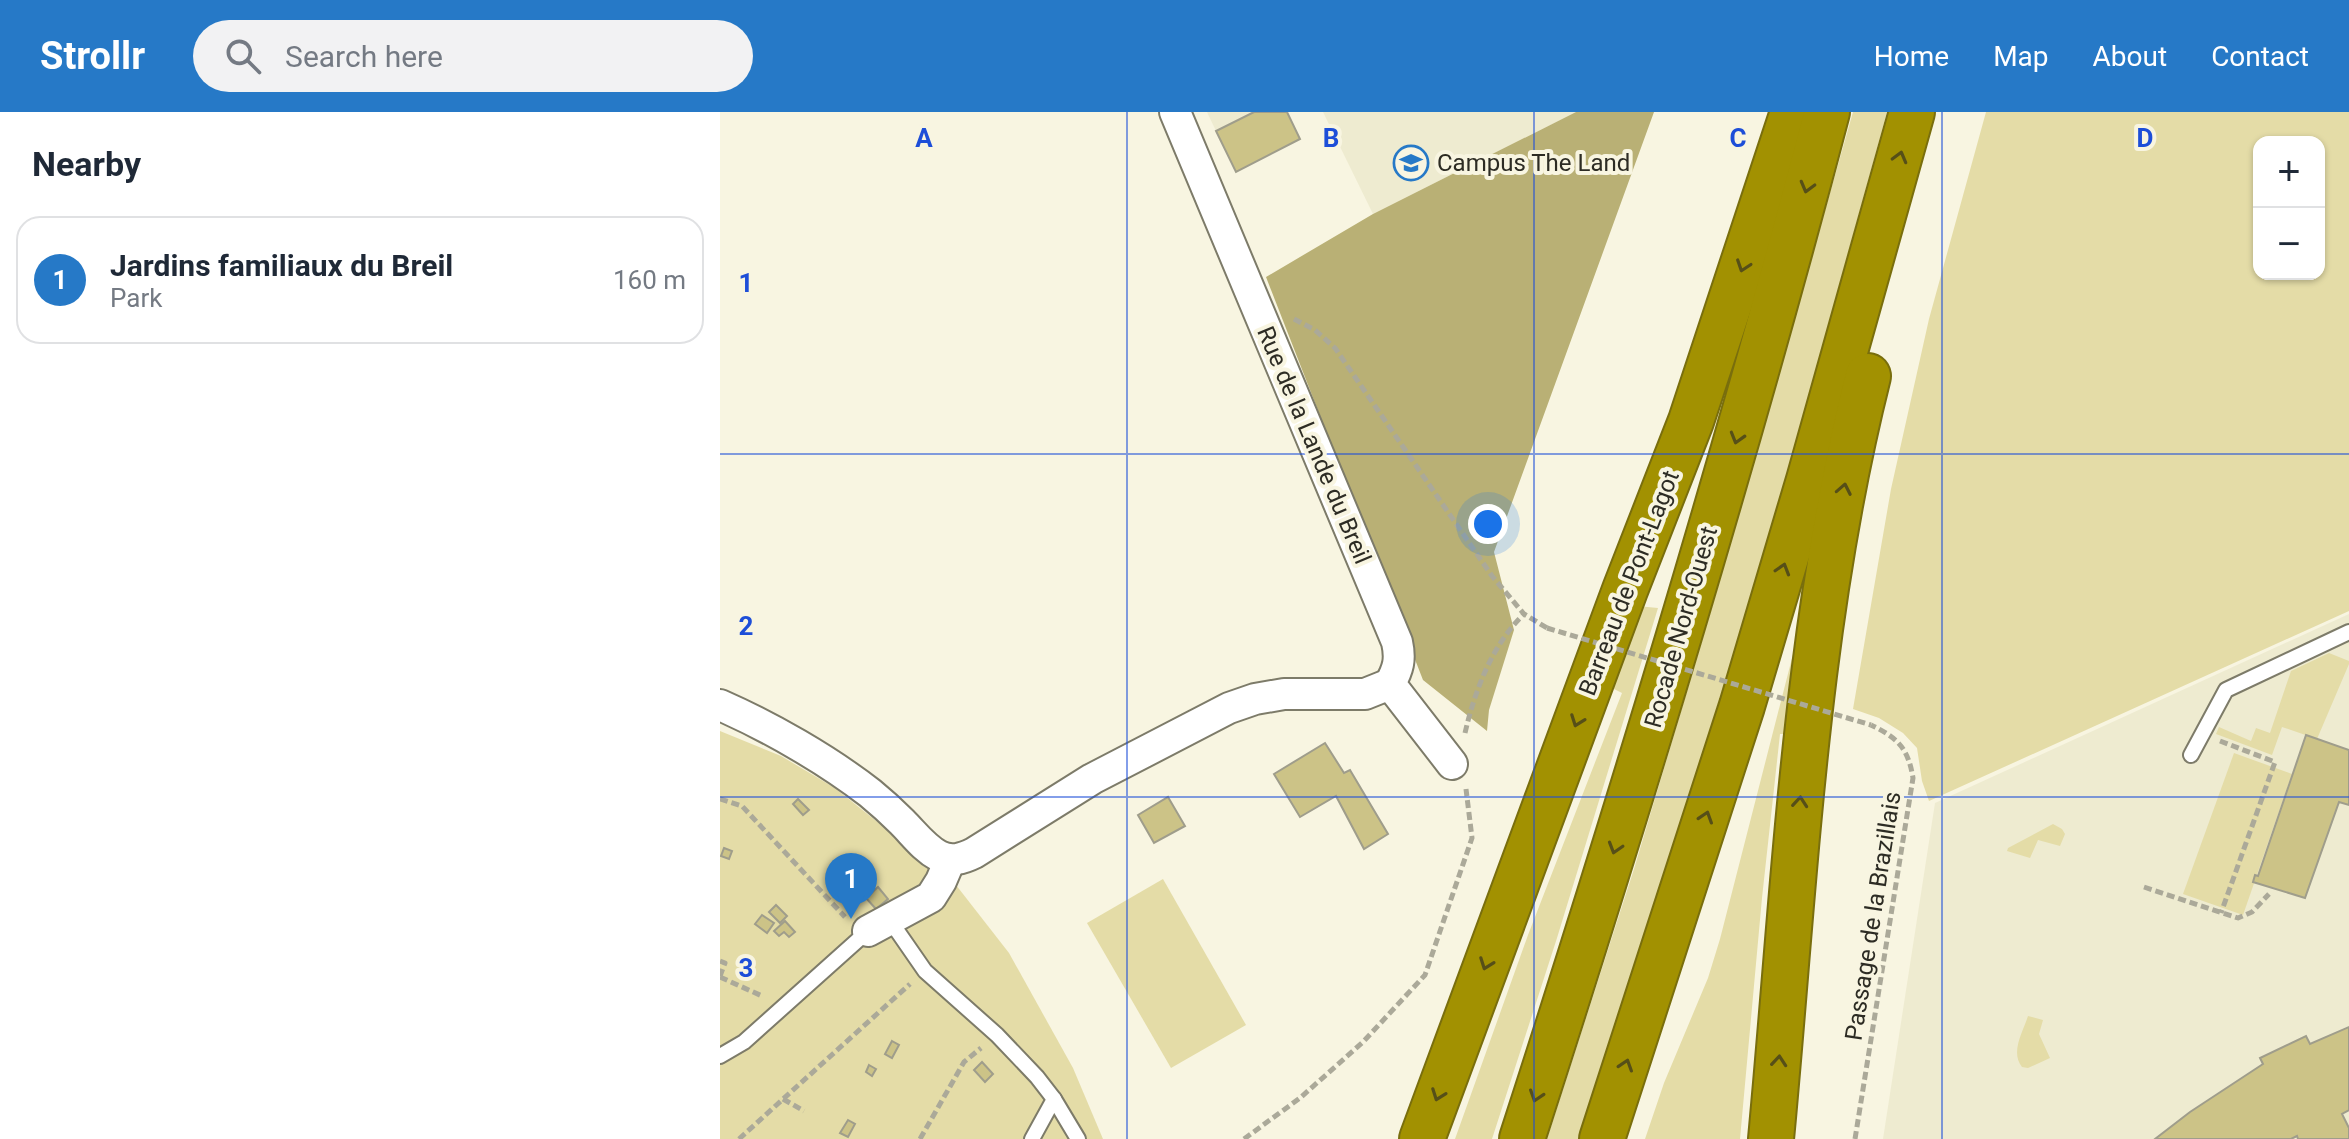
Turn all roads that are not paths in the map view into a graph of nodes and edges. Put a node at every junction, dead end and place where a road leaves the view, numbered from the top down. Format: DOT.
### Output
graph roads {
  1 [pos="1175,112"];
  2 [pos="1793,112"];
  3 [pos="1827,112"];
  4 [pos="1912,112"];
  5 [pos="1888,203"];
  6 [pos="2349,632"];
  7 [pos="1390,684"];
  8 [pos="720,705"];
  9 [pos="2191,755"];
  10 [pos="1450,761"];
  11 [pos="950,860"];
  12 [pos="873,928"];
  13 [pos="720,1056"];
  14 [pos="1054,1099"];
  15 [pos="1032,1139"];
  16 [pos="1078,1139"];
  17 [pos="1422,1139"];
  18 [pos="1522,1139"];
  19 [pos="1602,1139"];
  20 [pos="1771,1139"];
  1 -- 7 [label="street, Rue de la Lande du Breil"];
  2 -- 17 [label="highway, Barreau de Pont-Lagot, one-way"];
  3 -- 18 [label="highway, Rocade Nord-Ouest, one-way"];
  5 -- 4 [label="highway, one-way"];
  19 -- 5 [label="highway, one-way"];
  20 -- 5 [label="highway, one-way"];
  6 -- 9 [label="lane"];
  7 -- 10 [label="street"];
  7 -- 11 [label="street"];
  8 -- 11 [label="street"];
  11 -- 12 [label="street"];
  12 -- 13 [label="lane"];
  12 -- 14 [label="lane"];
  14 -- 15 [label="lane"];
  14 -- 16 [label="lane"];
}
